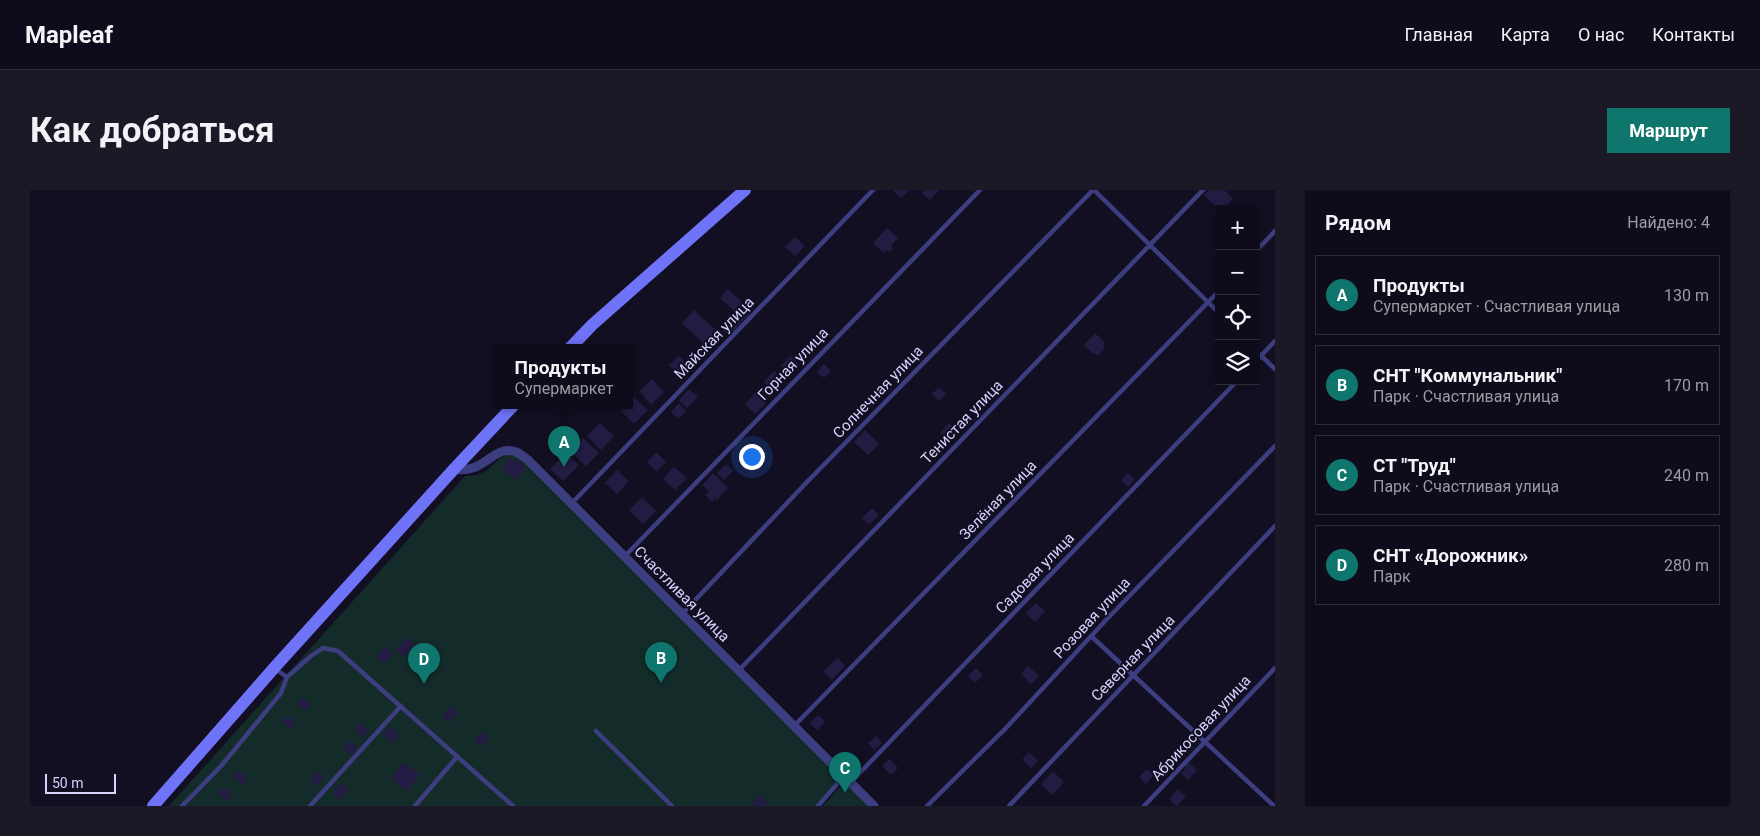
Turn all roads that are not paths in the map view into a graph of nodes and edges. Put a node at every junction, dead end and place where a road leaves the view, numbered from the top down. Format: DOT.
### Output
graph roads {
  1 [pos="745,190"];
  2 [pos="873,190"];
  3 [pos="980,190"];
  4 [pos="1094,190"];
  5 [pos="1203,190"];
  6 [pos="1275,231"];
  7 [pos="1151,245"];
  8 [pos="1257,250"];
  9 [pos="1215,295"];
  10 [pos="1208,302"];
  11 [pos="1215,309"];
  12 [pos="1275,341"];
  13 [pos="574,344"];
  14 [pos="1261,356"];
  15 [pos="1275,369"];
  16 [pos="1232,385"];
  17 [pos="510,409"];
  18 [pos="1275,446"];
  19 [pos="454,469"];
  20 [pos="572,503"];
  21 [pos="1275,526"];
  22 [pos="625,556"];
  23 [pos="682,614"];
  24 [pos="1091,636"];
  25 [pos="274,668"];
  26 [pos="1275,668"];
  27 [pos="739,670"];
  28 [pos="1133,676"];
  29 [pos="287,677"];
  30 [pos="401,706"];
  31 [pos="794,726"];
  32 [pos="596,730"];
  33 [pos="1204,742"];
  34 [pos="457,756"];
  35 [pos="847,779"];
  36 [pos="153,806"];
  37 [pos="182,806"];
  38 [pos="310,806"];
  39 [pos="415,806"];
  40 [pos="513,806"];
  41 [pos="672,806"];
  42 [pos="818,806"];
  43 [pos="874,806"];
  44 [pos="927,806"];
  45 [pos="1009,806"];
  46 [pos="1144,806"];
  47 [pos="1274,806"];
  1 -- 13 [label="main road"];
  2 -- 20 [label="lane, Майская улица"];
  3 -- 22 [label="lane, Горная улица"];
  4 -- 7 [label="lane"];
  4 -- 23 [label="lane, Солнечная улица"];
  5 -- 7 [label="lane, Тенистая улица"];
  6 -- 8 [label="lane"];
  7 -- 10 [label="lane"];
  7 -- 27 [label="lane, Тенистая улица"];
  9 -- 10 [label="lane, Зелёная улица"];
  10 -- 11 [label="lane"];
  10 -- 31 [label="lane, Зелёная улица"];
  12 -- 14 [label="lane"];
  14 -- 15 [label="lane"];
  16 -- 35 [label="lane, Садовая улица"];
  17 -- 19 [label="main road"];
  18 -- 24 [label="lane, Розовая улица"];
  19 -- 20 [label="street, Счастливая улица"];
  19 -- 25 [label="main road"];
  20 -- 22 [label="street, Счастливая улица"];
  21 -- 28 [label="lane, Северная улица"];
  22 -- 23 [label="street, Счастливая улица"];
  23 -- 27 [label="street, Счастливая улица"];
  24 -- 28 [label="lane"];
  24 -- 44 [label="lane, Розовая улица"];
  25 -- 29 [label="lane"];
  25 -- 36 [label="main road"];
  26 -- 33 [label="lane, Абрикосовая улица"];
  27 -- 31 [label="street, Счастливая улица"];
  28 -- 33 [label="lane"];
  28 -- 45 [label="lane, Северная улица"];
  29 -- 30 [label="lane"];
  29 -- 37 [label="lane"];
  30 -- 34 [label="lane"];
  30 -- 38 [label="lane"];
  31 -- 35 [label="street, Счастливая улица"];
  32 -- 41 [label="lane"];
  33 -- 46 [label="lane, Абрикосовая улица"];
  33 -- 47 [label="lane"];
  34 -- 39 [label="lane"];
  34 -- 40 [label="lane"];
  35 -- 42 [label="lane, Садовая улица"];
  35 -- 43 [label="street, Счастливая улица"];
}
